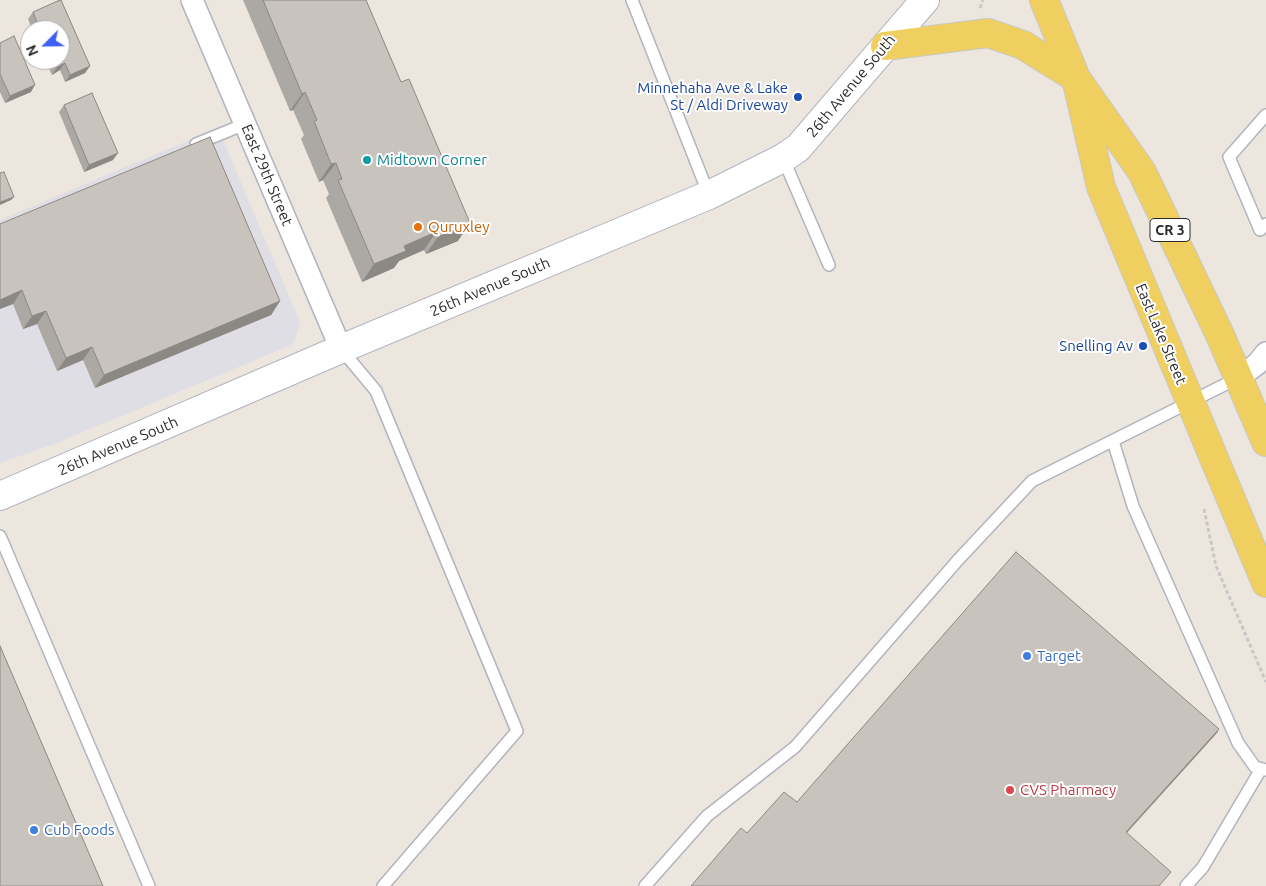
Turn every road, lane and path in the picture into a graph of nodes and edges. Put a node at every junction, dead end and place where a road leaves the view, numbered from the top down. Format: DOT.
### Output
graph roads {
  1 [pos="192,0"];
  2 [pos="632,0"];
  3 [pos="925,0"];
  4 [pos="1044,0"];
  5 [pos="885,46"];
  6 [pos="1076,78"];
  7 [pos="1266,115"];
  8 [pos="245,124"];
  9 [pos="183,150"];
  10 [pos="783,158"];
  11 [pos="709,195"];
  12 [pos="1266,224"];
  13 [pos="829,265"];
  14 [pos="341,349"];
  15 [pos="1266,353"];
  16 [pos="1238,378"];
  17 [pos="1190,403"];
  18 [pos="1113,441"];
  19 [pos="1266,442"];
  20 [pos="0,496"];
  21 [pos="1202,503"];
  22 [pos="0,536"];
  23 [pos="1266,583"];
  24 [pos="1266,682"];
  25 [pos="1264,769"];
  26 [pos="149,886"];
  27 [pos="383,886"];
  28 [pos="645,886"];
  29 [pos="1186,886"];
  1 -- 8 [label="street, East 29th Street"];
  2 -- 11 [label="lane"];
  3 -- 5 [label="main road, 26th Avenue South"];
  4 -- 6 [label="main road, East Lake Street / CR 3"];
  5 -- 6 [label="main road"];
  5 -- 10 [label="main road, 26th Avenue South"];
  6 -- 16 [label="main road, East Lake Street / CR 3"];
  6 -- 17 [label="main road, East Lake Street / CR 3"];
  7 -- 12 [label="lane"];
  8 -- 9 [label="lane"];
  8 -- 14 [label="street, East 29th Street"];
  10 -- 11 [label="main road, 26th Avenue South"];
  10 -- 13 [label="lane"];
  11 -- 14 [label="main road, 26th Avenue South"];
  14 -- 20 [label="main road, 26th Avenue South"];
  14 -- 27 [label="lane"];
  15 -- 16 [label="street"];
  16 -- 17 [label="lane"];
  16 -- 19 [label="main road, East Lake Street / CR 3"];
  17 -- 18 [label="lane"];
  17 -- 23 [label="main road, East Lake Street / CR 3"];
  18 -- 25 [label="lane"];
  18 -- 28 [label="lane"];
  21 -- 24 [label="path"];
  22 -- 26 [label="lane"];
  25 -- 29 [label="lane"];
}
